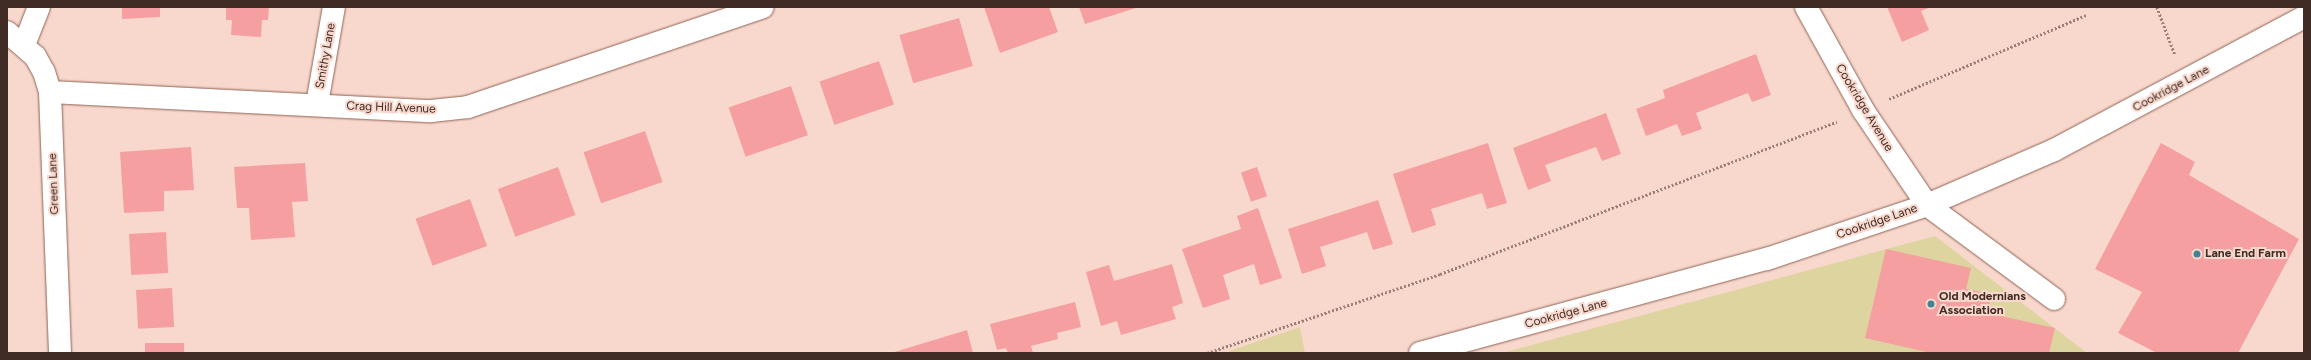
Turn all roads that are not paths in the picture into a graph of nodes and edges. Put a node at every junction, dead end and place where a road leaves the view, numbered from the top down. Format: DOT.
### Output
graph roads {
  1 [pos="39,7"];
  2 [pos="334,7"];
  3 [pos="763,7"];
  4 [pos="1806,7"];
  5 [pos="2304,17"];
  6 [pos="7,32"];
  7 [pos="24,45"];
  8 [pos="50,92"];
  9 [pos="317,104"];
  10 [pos="1927,205"];
  11 [pos="2054,299"];
  12 [pos="60,353"];
  13 [pos="1420,353"];
  1 -- 7 [label="street"];
  2 -- 9 [label="street, Smithy Lane"];
  3 -- 9 [label="street, Crag Hill Avenue"];
  4 -- 10 [label="street, Cookridge Avenue"];
  5 -- 10 [label="street, Cookridge Lane"];
  6 -- 7 [label="street, Green Lane"];
  7 -- 8 [label="street, Green Lane"];
  8 -- 9 [label="street, Crag Hill Avenue"];
  8 -- 12 [label="street, Green Lane"];
  10 -- 11 [label="street, Cookridge Avenue"];
  10 -- 13 [label="street, Cookridge Lane"];
}
